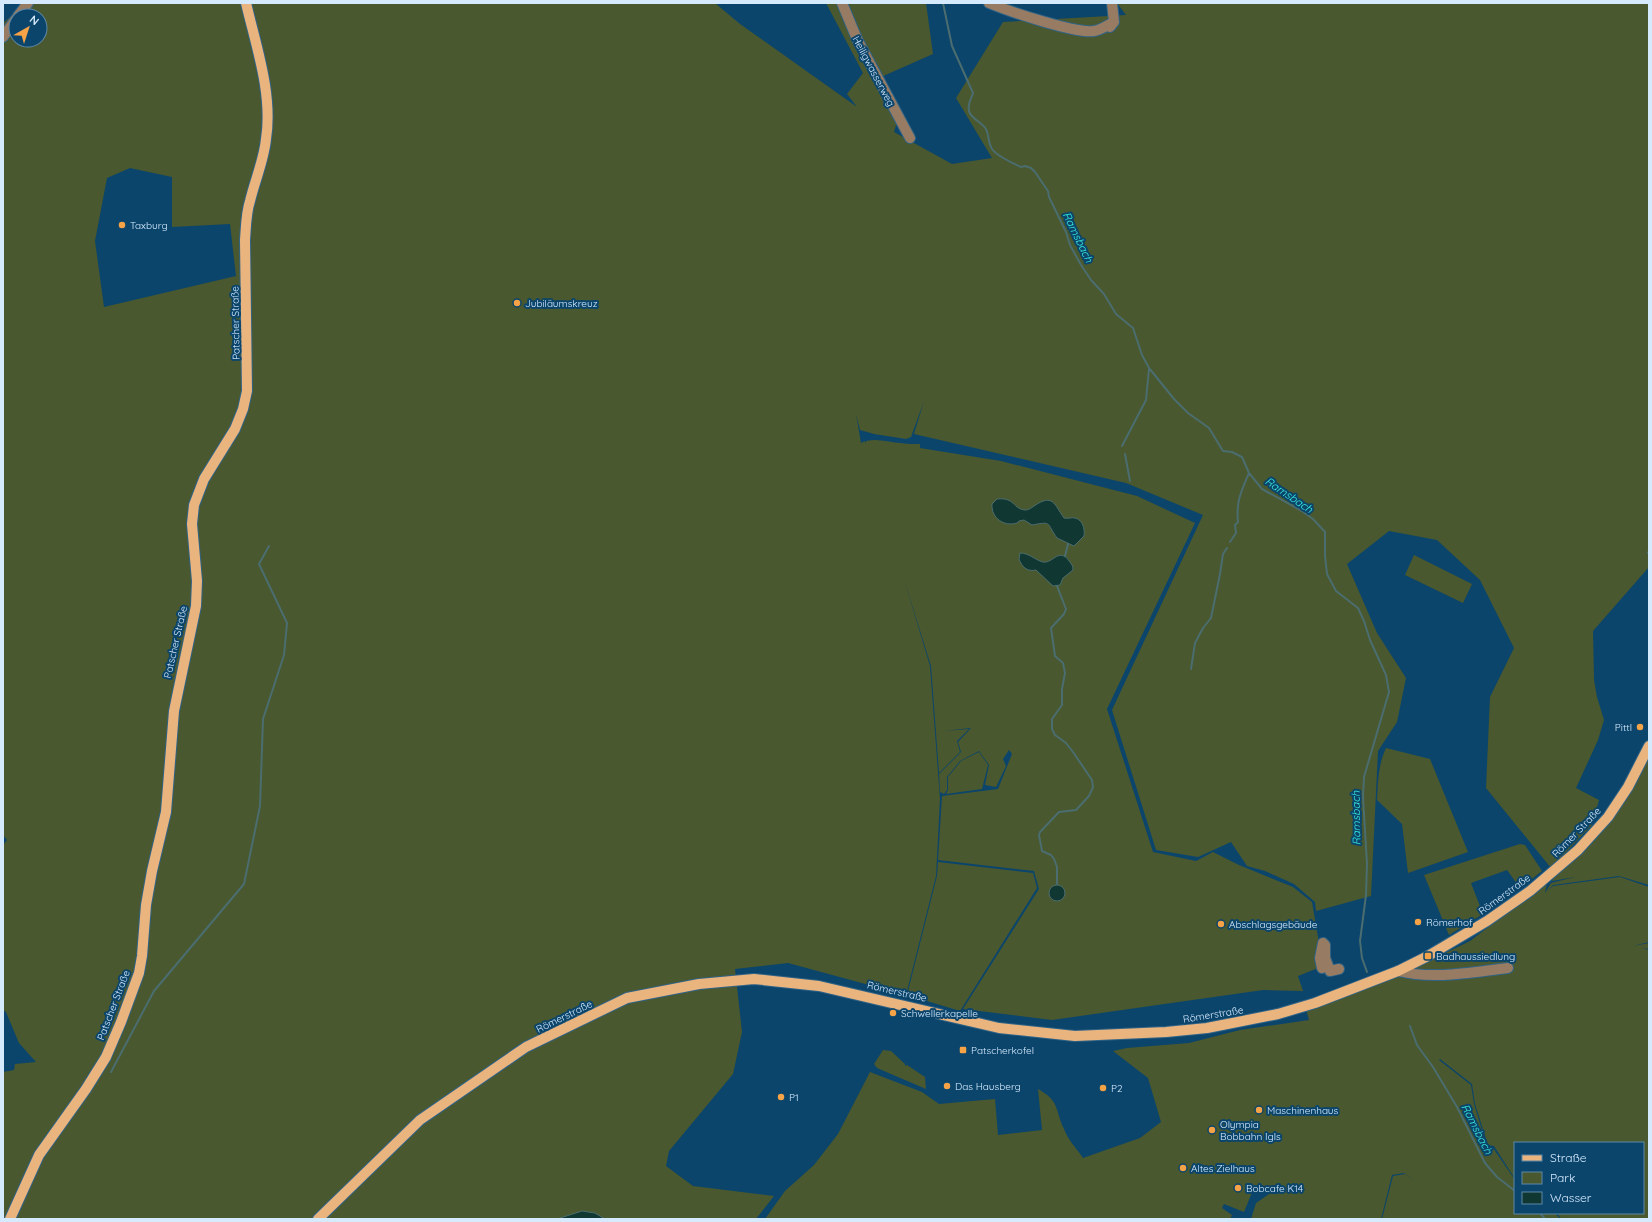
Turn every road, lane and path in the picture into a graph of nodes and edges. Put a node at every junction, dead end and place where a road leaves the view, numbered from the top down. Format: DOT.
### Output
graph roads {
  1 [pos="246,3"];
  2 [pos="842,3"];
  3 [pos="989,3"];
  4 [pos="1112,3"];
  5 [pos="1114,22"];
  6 [pos="1103,34"];
  7 [pos="910,138"];
  8 [pos="1649,746"];
  9 [pos="1555,871"];
  10 [pos="1322,968"];
  11 [pos="1508,968"];
  12 [pos="1339,969"];
  13 [pos="1398,971"];
  14 [pos="10,1219"];
  15 [pos="318,1219"];
  1 -- 14 [label="main road, Patscher Straße"];
  2 -- 7 [label="street, Heiligwasserweg"];
  3 -- 5 [label="street"];
  4 -- 5 [label="street"];
  5 -- 6 [label="street"];
  8 -- 9 [label="main road, Römer Straße"];
  9 -- 13 [label="main road, Römerstraße"];
  10 -- 12 [label="street"];
  11 -- 13 [label="street"];
  13 -- 15 [label="main road, Römerstraße"];
}
